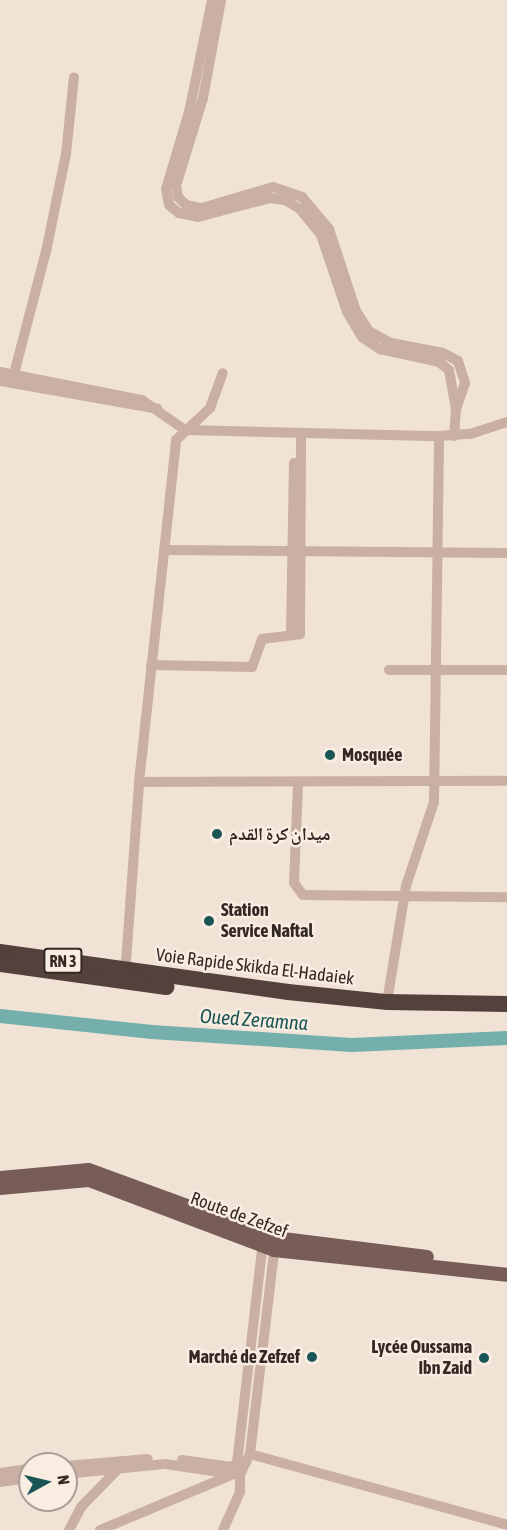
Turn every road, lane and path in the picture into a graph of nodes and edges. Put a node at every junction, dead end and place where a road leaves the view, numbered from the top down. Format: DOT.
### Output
graph roads {
  1 [pos="212,0"];
  2 [pos="220,0"];
  3 [pos="75,76"];
  4 [pos="192,211"];
  5 [pos="0,372"];
  6 [pos="223,373"];
  7 [pos="14,374"];
  8 [pos="0,381"];
  9 [pos="158,409"];
  10 [pos="507,422"];
  11 [pos="185,430"];
  12 [pos="298,436"];
  13 [pos="439,436"];
  14 [pos="454,436"];
  15 [pos="164,550"];
  16 [pos="297,551"];
  17 [pos="438,553"];
  18 [pos="507,554"];
  19 [pos="151,665"];
  20 [pos="437,669"];
  21 [pos="389,670"];
  22 [pos="507,670"];
  23 [pos="507,781"];
  24 [pos="139,782"];
  25 [pos="435,782"];
  26 [pos="298,784"];
  27 [pos="404,895"];
  28 [pos="507,897"];
  29 [pos="0,952"];
  30 [pos="0,964"];
  31 [pos="125,975"];
  32 [pos="387,1002"];
  33 [pos="507,1004"];
  34 [pos="507,1014"];
  35 [pos="0,1178"];
  36 [pos="0,1188"];
  37 [pos="269,1242"];
  38 [pos="507,1267"];
  39 [pos="507,1275"];
  40 [pos="245,1453"];
  41 [pos="78,1465"];
  42 [pos="118,1469"];
  43 [pos="18,1471"];
  44 [pos="0,1473"];
  45 [pos="78,1473"];
  46 [pos="236,1475"];
  47 [pos="18,1480"];
  48 [pos="0,1482"];
  49 [pos="507,1525"];
  50 [pos="69,1530"];
  51 [pos="100,1530"];
  52 [pos="223,1530"];
  1 -- 4 [label="street"];
  2 -- 4 [label="street"];
  3 -- 7 [label="street"];
  4 -- 14 [label="street"];
  5 -- 7 [label="street"];
  6 -- 11 [label="street"];
  7 -- 9 [label="street"];
  8 -- 9 [label="street"];
  9 -- 11 [label="street"];
  10 -- 14 [label="street"];
  11 -- 12 [label="street"];
  11 -- 15 [label="street"];
  12 -- 13 [label="street"];
  12 -- 16 [label="street"];
  13 -- 14 [label="street"];
  13 -- 17 [label="street"];
  15 -- 16 [label="street"];
  15 -- 19 [label="street"];
  16 -- 17 [label="street"];
  16 -- 19 [label="street"];
  17 -- 18 [label="street"];
  17 -- 20 [label="street"];
  19 -- 24 [label="street"];
  20 -- 21 [label="street"];
  20 -- 22 [label="street"];
  20 -- 25 [label="street"];
  23 -- 25 [label="street"];
  24 -- 26 [label="street"];
  24 -- 31 [label="street"];
  25 -- 26 [label="street"];
  25 -- 27 [label="street"];
  26 -- 27 [label="street"];
  27 -- 28 [label="street"];
  27 -- 32 [label="street"];
  29 -- 31 [label="highway, Voie Rapide Skikda El-Hadaiek / RN 3"];
  30 -- 31 [label="highway, Voie Rapide Skikda El-Hadaiek / RN 3"];
  31 -- 32 [label="highway, Voie Rapide Skikda El-Hadaiek / RN 3"];
  31 -- 34 [label="highway, Voie Rapide Skikda El-Hadaiek / RN 3"];
  32 -- 33 [label="highway, Voie Rapide Skikda El-Hadaiek / RN 3"];
  35 -- 37 [label="main road, Route de Zefzef"];
  36 -- 37 [label="main road, Route de Zefzef"];
  37 -- 38 [label="main road, Route de Zefzef"];
  37 -- 39 [label="main road, Route de Zefzef"];
  37 -- 40 [label="street"];
  40 -- 41 [label="street"];
  40 -- 46 [label="street"];
  40 -- 49 [label="street"];
  42 -- 45 [label="street"];
  42 -- 46 [label="street"];
  42 -- 50 [label="street"];
  43 -- 44 [label="street"];
  46 -- 51 [label="street"];
  46 -- 52 [label="street"];
  47 -- 48 [label="street"];
}
